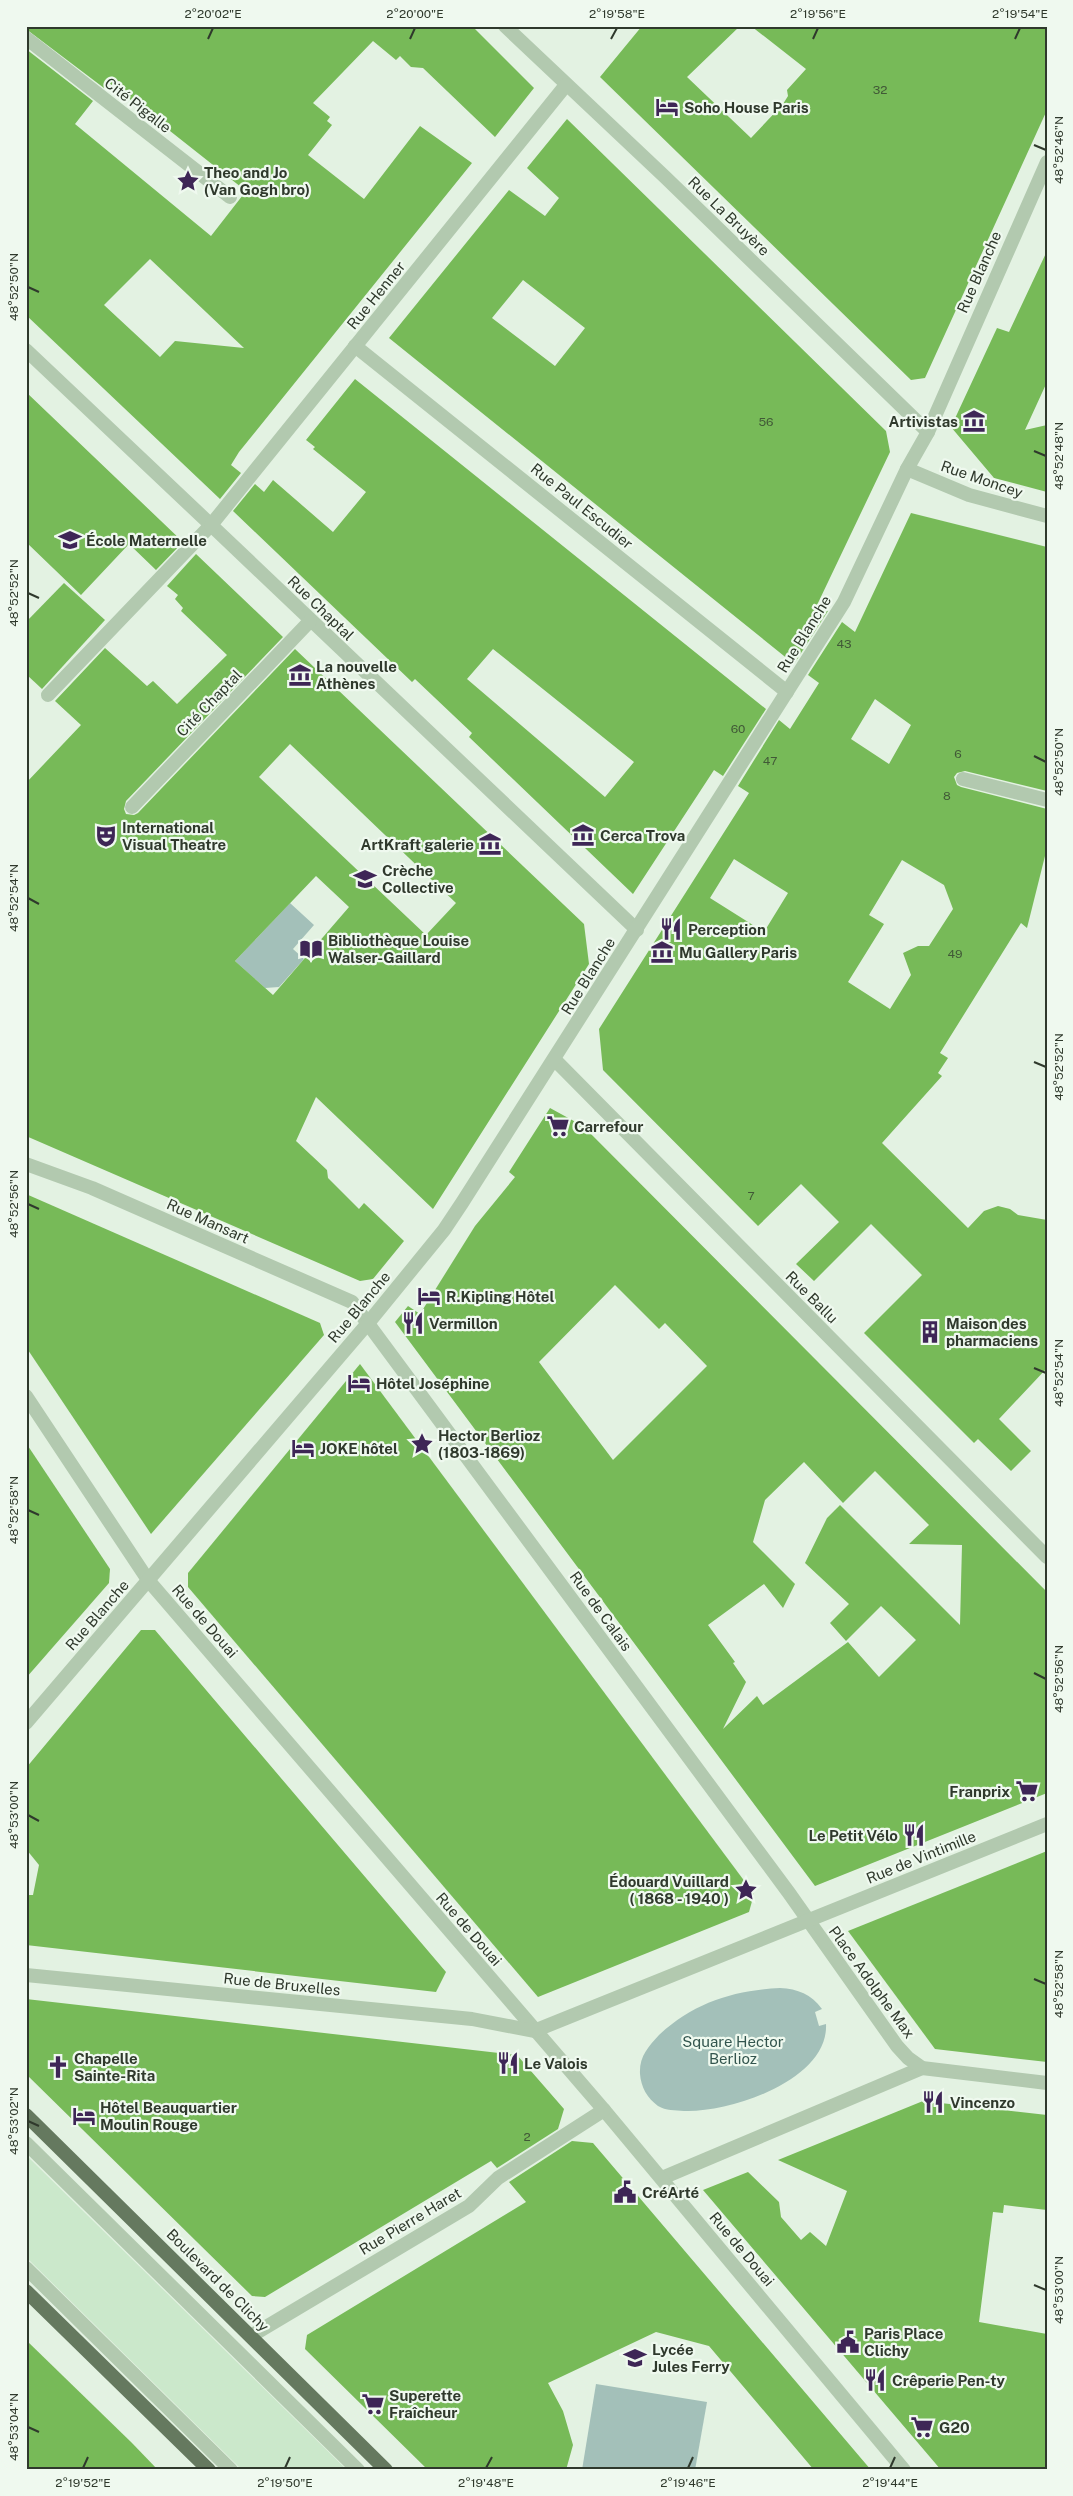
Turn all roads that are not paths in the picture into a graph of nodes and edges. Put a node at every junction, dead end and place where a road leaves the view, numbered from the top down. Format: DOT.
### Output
graph roads {
  1 [pos="505,26"];
  2 [pos="26,38"];
  3 [pos="566,85"];
  4 [pos="1047,162"];
  5 [pos="230,197"];
  6 [pos="355,346"];
  7 [pos="26,350"];
  8 [pos="928,432"];
  9 [pos="907,469"];
  10 [pos="1047,516"];
  11 [pos="211,525"];
  12 [pos="310,621"];
  13 [pos="787,692"];
  14 [pos="48,695"];
  15 [pos="963,779"];
  16 [pos="1047,800"];
  17 [pos="132,807"];
  18 [pos="637,930"];
  19 [pos="554,1060"];
  20 [pos="26,1164"];
  21 [pos="369,1322"];
  22 [pos="26,1396"];
  23 [pos="1047,1557"];
  24 [pos="148,1580"];
  25 [pos="26,1723"];
  26 [pos="1047,1824"];
  27 [pos="807,1920"];
  28 [pos="26,1975"];
  29 [pos="534,2031"];
  30 [pos="922,2068"];
  31 [pos="1047,2082"];
  32 [pos="604,2110"];
  33 [pos="26,2114"];
  34 [pos="26,2142"];
  35 [pos="662,2178"];
  36 [pos="26,2268"];
  37 [pos="26,2290"];
  38 [pos="251,2336"];
  39 [pos="208,2470"];
  40 [pos="231,2470"];
  41 [pos="358,2470"];
  42 [pos="386,2470"];
  43 [pos="904,2470"];
  1 -- 3 [label="street, Rue La Bruyère"];
  2 -- 5 [label="street, Cité Pigalle"];
  3 -- 6 [label="street, Rue Henner"];
  3 -- 8 [label="street, Rue La Bruyère"];
  4 -- 8 [label="street, Rue Blanche"];
  6 -- 11 [label="street, Rue Henner"];
  6 -- 13 [label="street, Rue Paul Escudier"];
  7 -- 11 [label="street, Rue Chaptal"];
  8 -- 9 [label="street, Rue Blanche"];
  9 -- 10 [label="street, Rue Moncey"];
  9 -- 13 [label="street, Rue Blanche"];
  11 -- 12 [label="street, Rue Chaptal"];
  11 -- 14 [label="street, Rue Henner"];
  12 -- 17 [label="street, Cité Chaptal"];
  12 -- 18 [label="street, Rue Chaptal"];
  13 -- 18 [label="street, Rue Blanche"];
  15 -- 16 [label="street"];
  18 -- 19 [label="street, Rue Blanche"];
  19 -- 21 [label="street, Rue Blanche"];
  19 -- 23 [label="street, Rue Ballu"];
  20 -- 21 [label="street, Rue Mansart"];
  21 -- 24 [label="street, Rue Blanche"];
  21 -- 27 [label="street, Rue de Calais"];
  22 -- 24 [label="street, Rue de Douai"];
  24 -- 25 [label="street, Rue Blanche"];
  24 -- 29 [label="street, Rue de Douai"];
  26 -- 27 [label="street, Rue de Vintimille"];
  27 -- 29 [label="street, Place Adolphe Max"];
  27 -- 30 [label="street, Place Adolphe Max"];
  28 -- 29 [label="street, Rue de Bruxelles"];
  29 -- 32 [label="street, Rue de Douai"];
  30 -- 31 [label="street"];
  30 -- 35 [label="street"];
  32 -- 35 [label="street, Rue de Douai"];
  32 -- 38 [label="street, Rue Pierre Haret"];
  33 -- 38 [label="main road, Boulevard de Clichy"];
  34 -- 41 [label="street"];
  35 -- 43 [label="street, Rue de Douai"];
  36 -- 40 [label="street"];
  37 -- 39 [label="main road"];
  38 -- 42 [label="main road, Boulevard de Clichy"];
}
